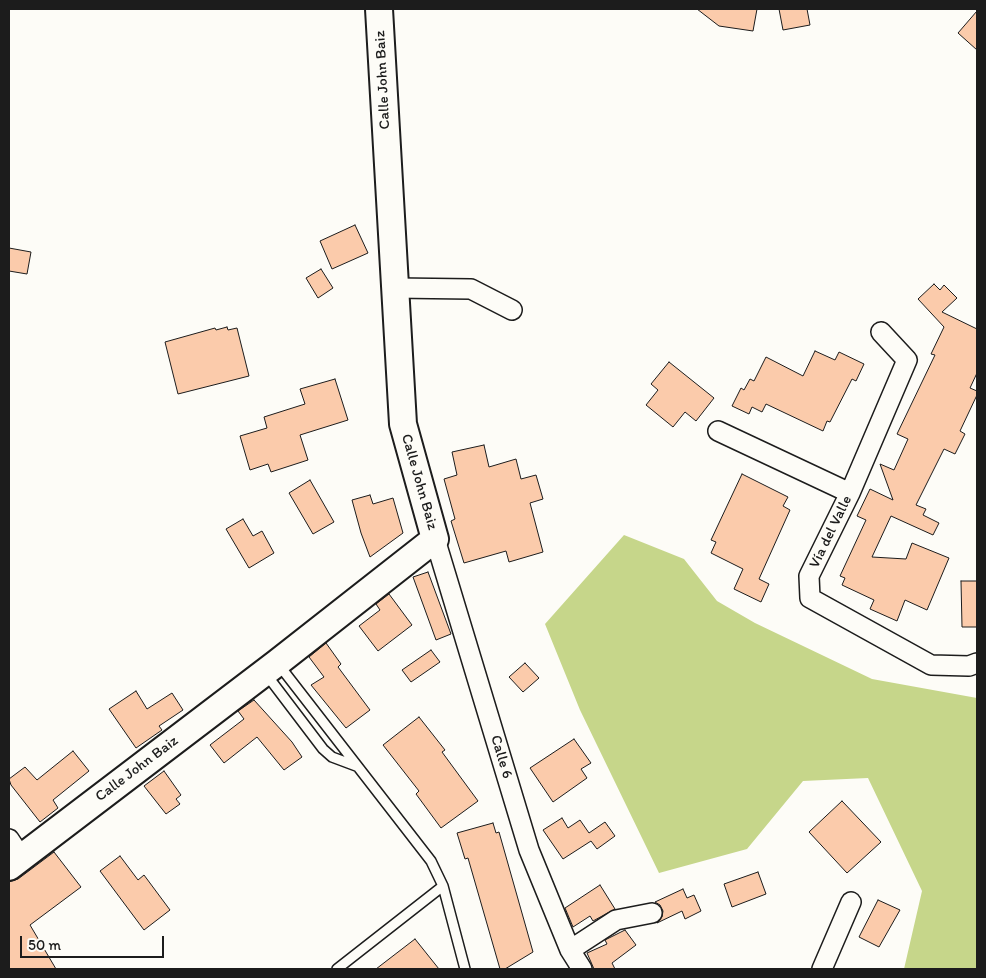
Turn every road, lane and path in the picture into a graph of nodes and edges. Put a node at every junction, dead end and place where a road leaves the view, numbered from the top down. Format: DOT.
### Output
graph roads {
  1 [pos="379,9"];
  2 [pos="395,288"];
  3 [pos="512,310"];
  4 [pos="881,332"];
  5 [pos="718,431"];
  6 [pos="850,493"];
  7 [pos="435,538"];
  8 [pos="977,663"];
  9 [pos="271,668"];
  10 [pos="356,766"];
  11 [pos="13,854"];
  12 [pos="443,886"];
  13 [pos="851,902"];
  14 [pos="652,913"];
  15 [pos="570,950"];
  16 [pos="337,969"];
  17 [pos="465,969"];
  18 [pos="582,969"];
  19 [pos="822,969"];
  1 -- 2 [label="street, Calle John Baiz"];
  2 -- 3 [label="street"];
  2 -- 7 [label="street, Calle John Baiz"];
  4 -- 6 [label="street, Vía del Valle"];
  5 -- 6 [label="street"];
  6 -- 8 [label="street, Vía del Valle"];
  7 -- 9 [label="street, Calle John Baiz"];
  7 -- 15 [label="street, Calle 6"];
  9 -- 10 [label="lane"];
  9 -- 10 [label="lane"];
  9 -- 11 [label="street, Calle John Baiz"];
  10 -- 12 [label="lane"];
  12 -- 16 [label="lane"];
  12 -- 17 [label="lane"];
  13 -- 19 [label="street"];
  14 -- 15 [label="street"];
  15 -- 18 [label="street, Calle 6"];
}
